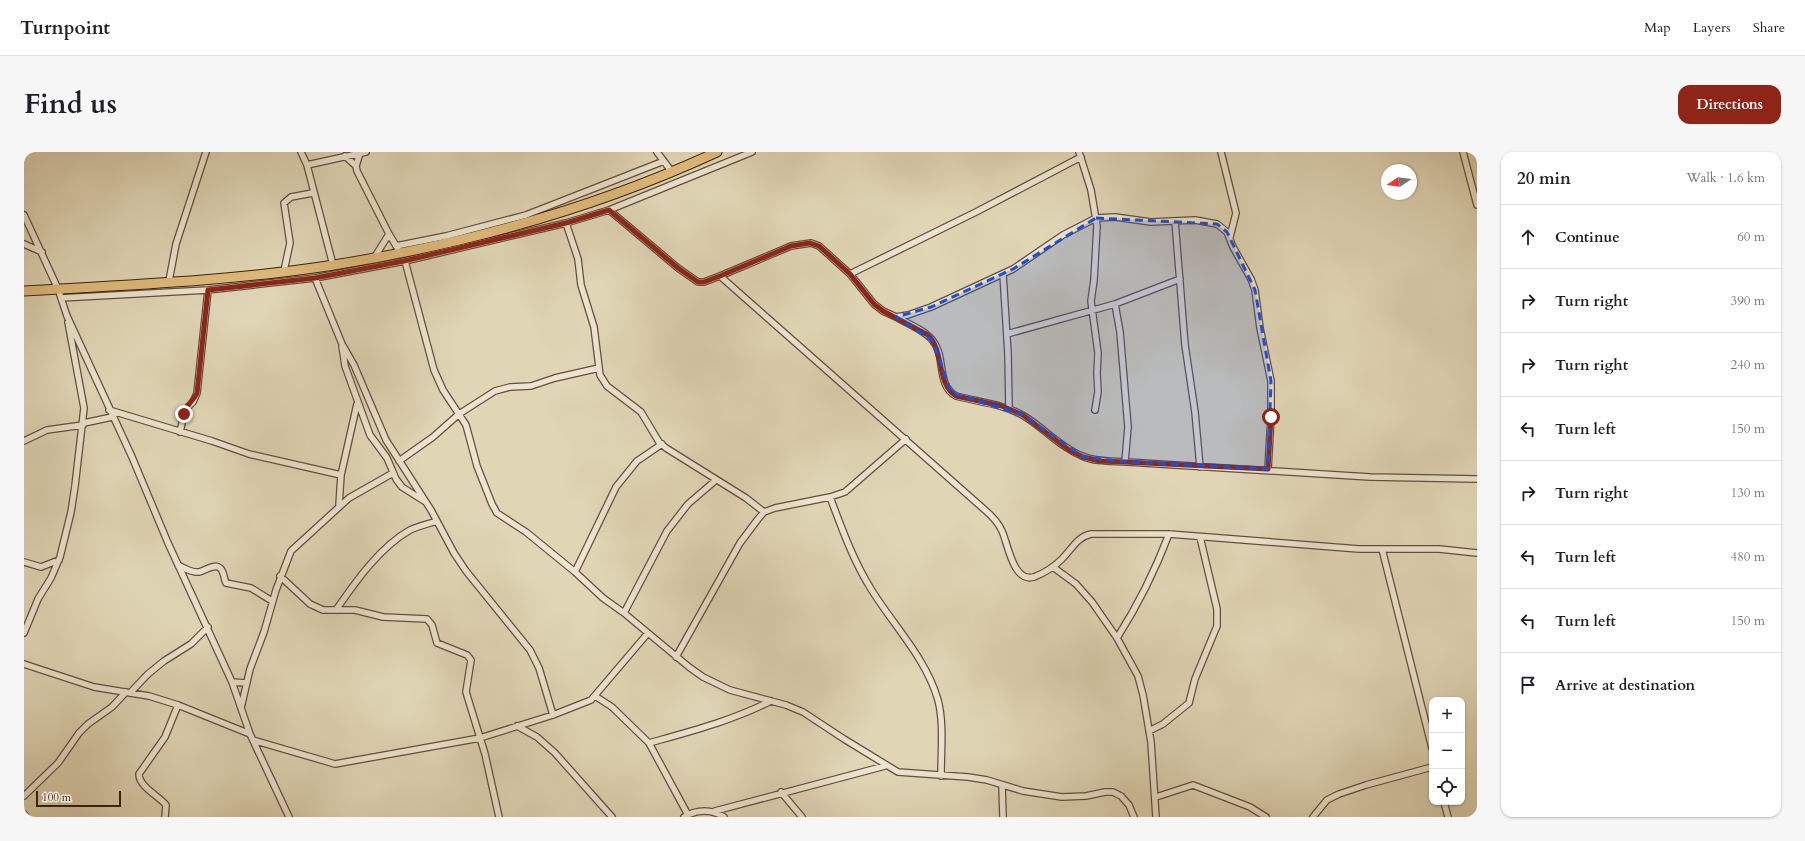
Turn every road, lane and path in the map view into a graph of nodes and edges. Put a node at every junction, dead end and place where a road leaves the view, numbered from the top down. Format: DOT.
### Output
graph roads {
  1 [pos="206,152"];
  2 [pos="301,152"];
  3 [pos="657,152"];
  4 [pos="717,152"];
  5 [pos="752,152"];
  6 [pos="1221,152"];
  7 [pos="1463,152"];
  8 [pos="363,153"];
  9 [pos="1080,154"];
  10 [pos="344,156"];
  11 [pos="664,161"];
  12 [pos="307,165"];
  13 [pos="356,166"];
  14 [pos="672,172"];
  15 [pos="314,193"];
  16 [pos="1477,205"];
  17 [pos="609,210"];
  18 [pos="24,215"];
  19 [pos="1096,218"];
  20 [pos="1176,221"];
  21 [pos="566,223"];
  22 [pos="389,234"];
  23 [pos="1230,238"];
  24 [pos="24,244"];
  25 [pos="398,249"];
  26 [pos="42,252"];
  27 [pos="374,258"];
  28 [pos="404,261"];
  29 [pos="333,265"];
  30 [pos="284,271"];
  31 [pos="850,274"];
  32 [pos="1003,274"];
  33 [pos="720,276"];
  34 [pos="315,278"];
  35 [pos="1180,279"];
  36 [pos="169,281"];
  37 [pos="58,289"];
  38 [pos="208,290"];
  39 [pos="24,291"];
  40 [pos="61,298"];
  41 [pos="1115,304"];
  42 [pos="1091,310"];
  43 [pos="67,316"];
  44 [pos="896,317"];
  45 [pos="1007,334"];
  46 [pos="342,344"];
  47 [pos="599,368"];
  48 [pos="358,402"];
  49 [pos="1009,409"];
  50 [pos="109,410"];
  51 [pos="1095,410"];
  52 [pos="459,414"];
  53 [pos="112,417"];
  54 [pos="83,424"];
  55 [pos="180,432"];
  56 [pos="906,439"];
  57 [pos="24,441"];
  58 [pos="662,444"];
  59 [pos="399,461"];
  60 [pos="1125,462"];
  61 [pos="1200,467"];
  62 [pos="1268,469"];
  63 [pos="393,473"];
  64 [pos="341,475"];
  65 [pos="1477,479"];
  66 [pos="716,480"];
  67 [pos="830,497"];
  68 [pos="426,502"];
  69 [pos="339,505"];
  70 [pos="764,512"];
  71 [pos="437,521"];
  72 [pos="1169,534"];
  73 [pos="1200,536"];
  74 [pos="1382,549"];
  75 [pos="1477,552"];
  76 [pos="58,560"];
  77 [pos="24,562"];
  78 [pos="178,565"];
  79 [pos="1053,567"];
  80 [pos="575,572"];
  81 [pos="280,576"];
  82 [pos="272,601"];
  83 [pos="336,610"];
  84 [pos="624,613"];
  85 [pos="208,627"];
  86 [pos="648,633"];
  87 [pos="24,634"];
  88 [pos="1117,638"];
  89 [pos="676,657"];
  90 [pos="24,664"];
  91 [pos="232,682"];
  92 [pos="246,683"];
  93 [pos="128,693"];
  94 [pos="596,696"];
  95 [pos="771,701"];
  96 [pos="178,705"];
  97 [pos="241,708"];
  98 [pos="553,715"];
  99 [pos="244,717"];
  100 [pos="234,726"];
  101 [pos="517,726"];
  102 [pos="1149,731"];
  103 [pos="250,734"];
  104 [pos="1429,736"];
  105 [pos="480,738"];
  106 [pos="253,740"];
  107 [pos="649,743"];
  108 [pos="884,766"];
  109 [pos="1429,768"];
  110 [pos="941,776"];
  111 [pos="1002,785"];
  112 [pos="781,792"];
  113 [pos="24,796"];
  114 [pos="1156,797"];
  115 [pos="1445,805"];
  116 [pos="715,811"];
  117 [pos="24,814"];
  118 [pos="686,816"];
  119 [pos="26,817"];
  120 [pos="165,817"];
  121 [pos="289,817"];
  122 [pos="499,817"];
  123 [pos="612,817"];
  124 [pos="724,817"];
  125 [pos="802,817"];
  126 [pos="1003,817"];
  127 [pos="1134,817"];
  128 [pos="1156,817"];
  129 [pos="1266,817"];
  130 [pos="1313,817"];
  131 [pos="1448,817"];
  1 -- 36 [label="street"];
  2 -- 12 [label="street"];
  3 -- 11 [label="street"];
  4 -- 14 [label="main road"];
  5 -- 17 [label="street"];
  6 -- 23 [label="street"];
  7 -- 16 [label="street"];
  8 -- 10 [label="street"];
  8 -- 13 [label="street"];
  9 -- 19 [label="street"];
  9 -- 31 [label="street"];
  10 -- 12 [label="street"];
  10 -- 13 [label="street"];
  11 -- 14 [label="street"];
  11 -- 25 [label="street"];
  12 -- 15 [label="street"];
  13 -- 22 [label="street"];
  14 -- 25 [label="main road"];
  15 -- 29 [label="street"];
  15 -- 30 [label="street"];
  17 -- 21 [label="street"];
  17 -- 33 [label="street"];
  18 -- 26 [label="street"];
  19 -- 20 [label="street"];
  19 -- 32 [label="street"];
  19 -- 42 [label="street"];
  20 -- 23 [label="street"];
  20 -- 35 [label="street"];
  21 -- 28 [label="street"];
  21 -- 47 [label="street"];
  22 -- 25 [label="street"];
  22 -- 27 [label="street"];
  23 -- 62 [label="street"];
  24 -- 26 [label="street"];
  25 -- 27 [label="main road"];
  26 -- 37 [label="street"];
  27 -- 29 [label="main road"];
  28 -- 34 [label="street"];
  28 -- 52 [label="street"];
  29 -- 30 [label="main road"];
  30 -- 36 [label="main road"];
  31 -- 33 [label="street"];
  31 -- 44 [label="street"];
  32 -- 44 [label="street"];
  32 -- 45 [label="street"];
  33 -- 56 [label="street"];
  34 -- 38 [label="street"];
  34 -- 46 [label="street"];
  35 -- 41 [label="street"];
  35 -- 61 [label="street"];
  36 -- 37 [label="main road"];
  37 -- 39 [label="main road"];
  37 -- 40 [label="street"];
  38 -- 40 [label="street"];
  38 -- 55 [label="street"];
  40 -- 43 [label="street"];
  41 -- 42 [label="street"];
  41 -- 60 [label="street"];
  42 -- 45 [label="street"];
  42 -- 51 [label="street"];
  43 -- 50 [label="street"];
  43 -- 54 [label="street"];
  44 -- 49 [label="street"];
  45 -- 49 [label="street"];
  46 -- 48 [label="street"];
  46 -- 59 [label="street"];
  47 -- 52 [label="street"];
  47 -- 58 [label="street"];
  48 -- 63 [label="street"];
  48 -- 64 [label="street"];
  49 -- 60 [label="street"];
  50 -- 53 [label="street"];
  50 -- 55 [label="street"];
  52 -- 59 [label="street"];
  52 -- 80 [label="street"];
  53 -- 54 [label="street"];
  53 -- 78 [label="street"];
  54 -- 57 [label="street"];
  54 -- 76 [label="street"];
  55 -- 64 [label="street"];
  56 -- 67 [label="street"];
  56 -- 79 [label="street"];
  58 -- 66 [label="street"];
  58 -- 80 [label="street"];
  59 -- 68 [label="street"];
  60 -- 61 [label="street"];
  61 -- 62 [label="street"];
  62 -- 65 [label="street"];
  63 -- 68 [label="street"];
  63 -- 69 [label="street"];
  64 -- 69 [label="street"];
  66 -- 70 [label="street"];
  66 -- 84 [label="street"];
  67 -- 70 [label="street"];
  67 -- 110 [label="street"];
  68 -- 71 [label="street"];
  69 -- 81 [label="street"];
  70 -- 89 [label="street"];
  71 -- 83 [label="street"];
  71 -- 98 [label="street"];
  72 -- 73 [label="street"];
  72 -- 79 [label="street"];
  72 -- 88 [label="street"];
  73 -- 74 [label="street"];
  73 -- 102 [label="street"];
  74 -- 75 [label="street"];
  74 -- 104 [label="street"];
  76 -- 77 [label="street"];
  76 -- 87 [label="street"];
  78 -- 82 [label="street"];
  78 -- 85 [label="street"];
  79 -- 88 [label="street"];
  80 -- 84 [label="street"];
  81 -- 82 [label="street"];
  81 -- 83 [label="street"];
  82 -- 92 [label="street"];
  83 -- 105 [label="street"];
  84 -- 86 [label="street"];
  85 -- 91 [label="street"];
  85 -- 93 [label="street"];
  86 -- 89 [label="street"];
  86 -- 94 [label="street"];
  88 -- 102 [label="street"];
  89 -- 95 [label="street"];
  90 -- 93 [label="street"];
  91 -- 92 [label="street"];
  91 -- 97 [label="street"];
  92 -- 97 [label="street"];
  93 -- 96 [label="street"];
  93 -- 113 [label="street"];
  94 -- 98 [label="street"];
  94 -- 107 [label="street"];
  95 -- 107 [label="street"];
  95 -- 108 [label="street"];
  96 -- 100 [label="street"];
  96 -- 120 [label="street"];
  97 -- 99 [label="street"];
  98 -- 101 [label="street"];
  99 -- 100 [label="street"];
  99 -- 103 [label="street"];
  100 -- 103 [label="street"];
  101 -- 105 [label="street"];
  101 -- 123 [label="street"];
  102 -- 114 [label="street"];
  103 -- 106 [label="street"];
  105 -- 106 [label="street"];
  105 -- 122 [label="street"];
  106 -- 121 [label="street"];
  107 -- 118 [label="street"];
  108 -- 110 [label="street"];
  108 -- 112 [label="street"];
  109 -- 130 [label="street"];
  110 -- 111 [label="street"];
  111 -- 126 [label="street"];
  111 -- 127 [label="street"];
  112 -- 116 [label="street"];
  112 -- 125 [label="street"];
  114 -- 128 [label="street"];
  114 -- 129 [label="street"];
  115 -- 131 [label="street"];
  116 -- 118 [label="street"];
  116 -- 124 [label="street"];
  117 -- 119 [label="street"];
}
